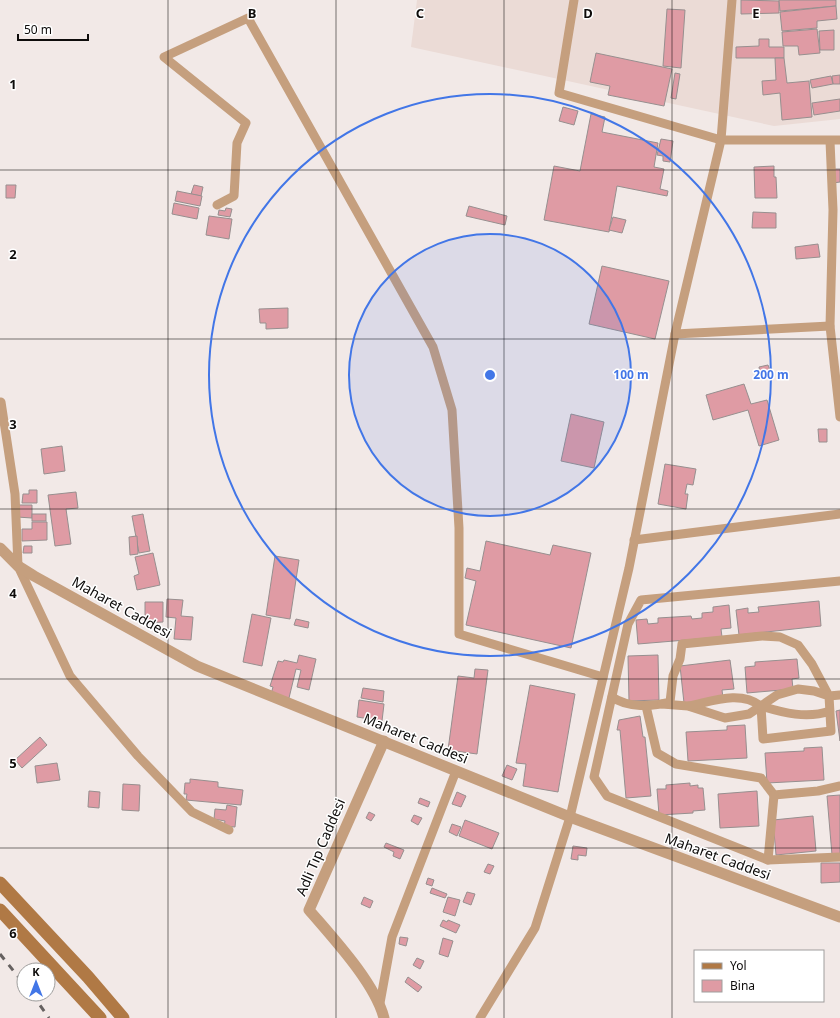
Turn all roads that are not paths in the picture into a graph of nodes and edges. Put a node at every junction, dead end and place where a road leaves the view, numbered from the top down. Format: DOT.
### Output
graph roads {
  1 [pos="574,0"];
  2 [pos="732,0"];
  3 [pos="721,140"];
  4 [pos="830,140"];
  5 [pos="840,140"];
  6 [pos="217,205"];
  7 [pos="830,326"];
  8 [pos="676,334"];
  9 [pos="836,342"];
  10 [pos="2,402"];
  11 [pos="840,417"];
  12 [pos="840,514"];
  13 [pos="634,540"];
  14 [pos="0,548"];
  15 [pos="18,566"];
  16 [pos="840,581"];
  17 [pos="603,677"];
  18 [pos="840,695"];
  19 [pos="829,696"];
  20 [pos="612,697"];
  21 [pos="662,704"];
  22 [pos="646,706"];
  23 [pos="688,706"];
  24 [pos="761,706"];
  25 [pos="830,711"];
  26 [pos="384,741"];
  27 [pos="456,771"];
  28 [pos="840,786"];
  29 [pos="774,795"];
  30 [pos="570,816"];
  31 [pos="229,830"];
  32 [pos="840,857"];
  33 [pos="768,860"];
  34 [pos="0,883"];
  35 [pos="0,910"];
  36 [pos="840,917"];
  37 [pos="380,1003"];
  38 [pos="100,1018"];
  39 [pos="123,1018"];
  40 [pos="384,1018"];
  41 [pos="480,1018"];
  1 -- 3 [label="street"];
  2 -- 3 [label="street"];
  3 -- 4 [label="street"];
  3 -- 8 [label="street"];
  4 -- 5 [label="street"];
  4 -- 7 [label="street"];
  6 -- 17 [label="street"];
  7 -- 8 [label="street"];
  7 -- 9 [label="street"];
  8 -- 13 [label="street"];
  9 -- 11 [label="street"];
  10 -- 15 [label="street"];
  12 -- 13 [label="street"];
  13 -- 17 [label="street"];
  14 -- 15 [label="street, Maharet Caddesi"];
  15 -- 26 [label="street, Maharet Caddesi"];
  15 -- 31 [label="street"];
  16 -- 20 [label="street"];
  17 -- 30 [label="street"];
  18 -- 19 [label="street"];
  19 -- 21 [label="street"];
  19 -- 24 [label="street"];
  19 -- 25 [label="street"];
  20 -- 22 [label="street"];
  20 -- 33 [label="street"];
  21 -- 22 [label="street"];
  21 -- 23 [label="street"];
  22 -- 29 [label="street"];
  23 -- 24 [label="street"];
  23 -- 24 [label="street"];
  24 -- 25 [label="street"];
  24 -- 25 [label="street"];
  26 -- 27 [label="street, Maharet Caddesi"];
  26 -- 37 [label="street, Adli Tıp Caddesi"];
  27 -- 30 [label="street, Maharet Caddesi"];
  27 -- 37 [label="street"];
  28 -- 29 [label="street"];
  29 -- 33 [label="street"];
  30 -- 36 [label="street, Maharet Caddesi"];
  30 -- 41 [label="street"];
  32 -- 33 [label="street"];
  34 -- 39 [label="main road"];
  35 -- 38 [label="main road"];
  37 -- 40 [label="street, Adli Tıp Caddesi"];
}
